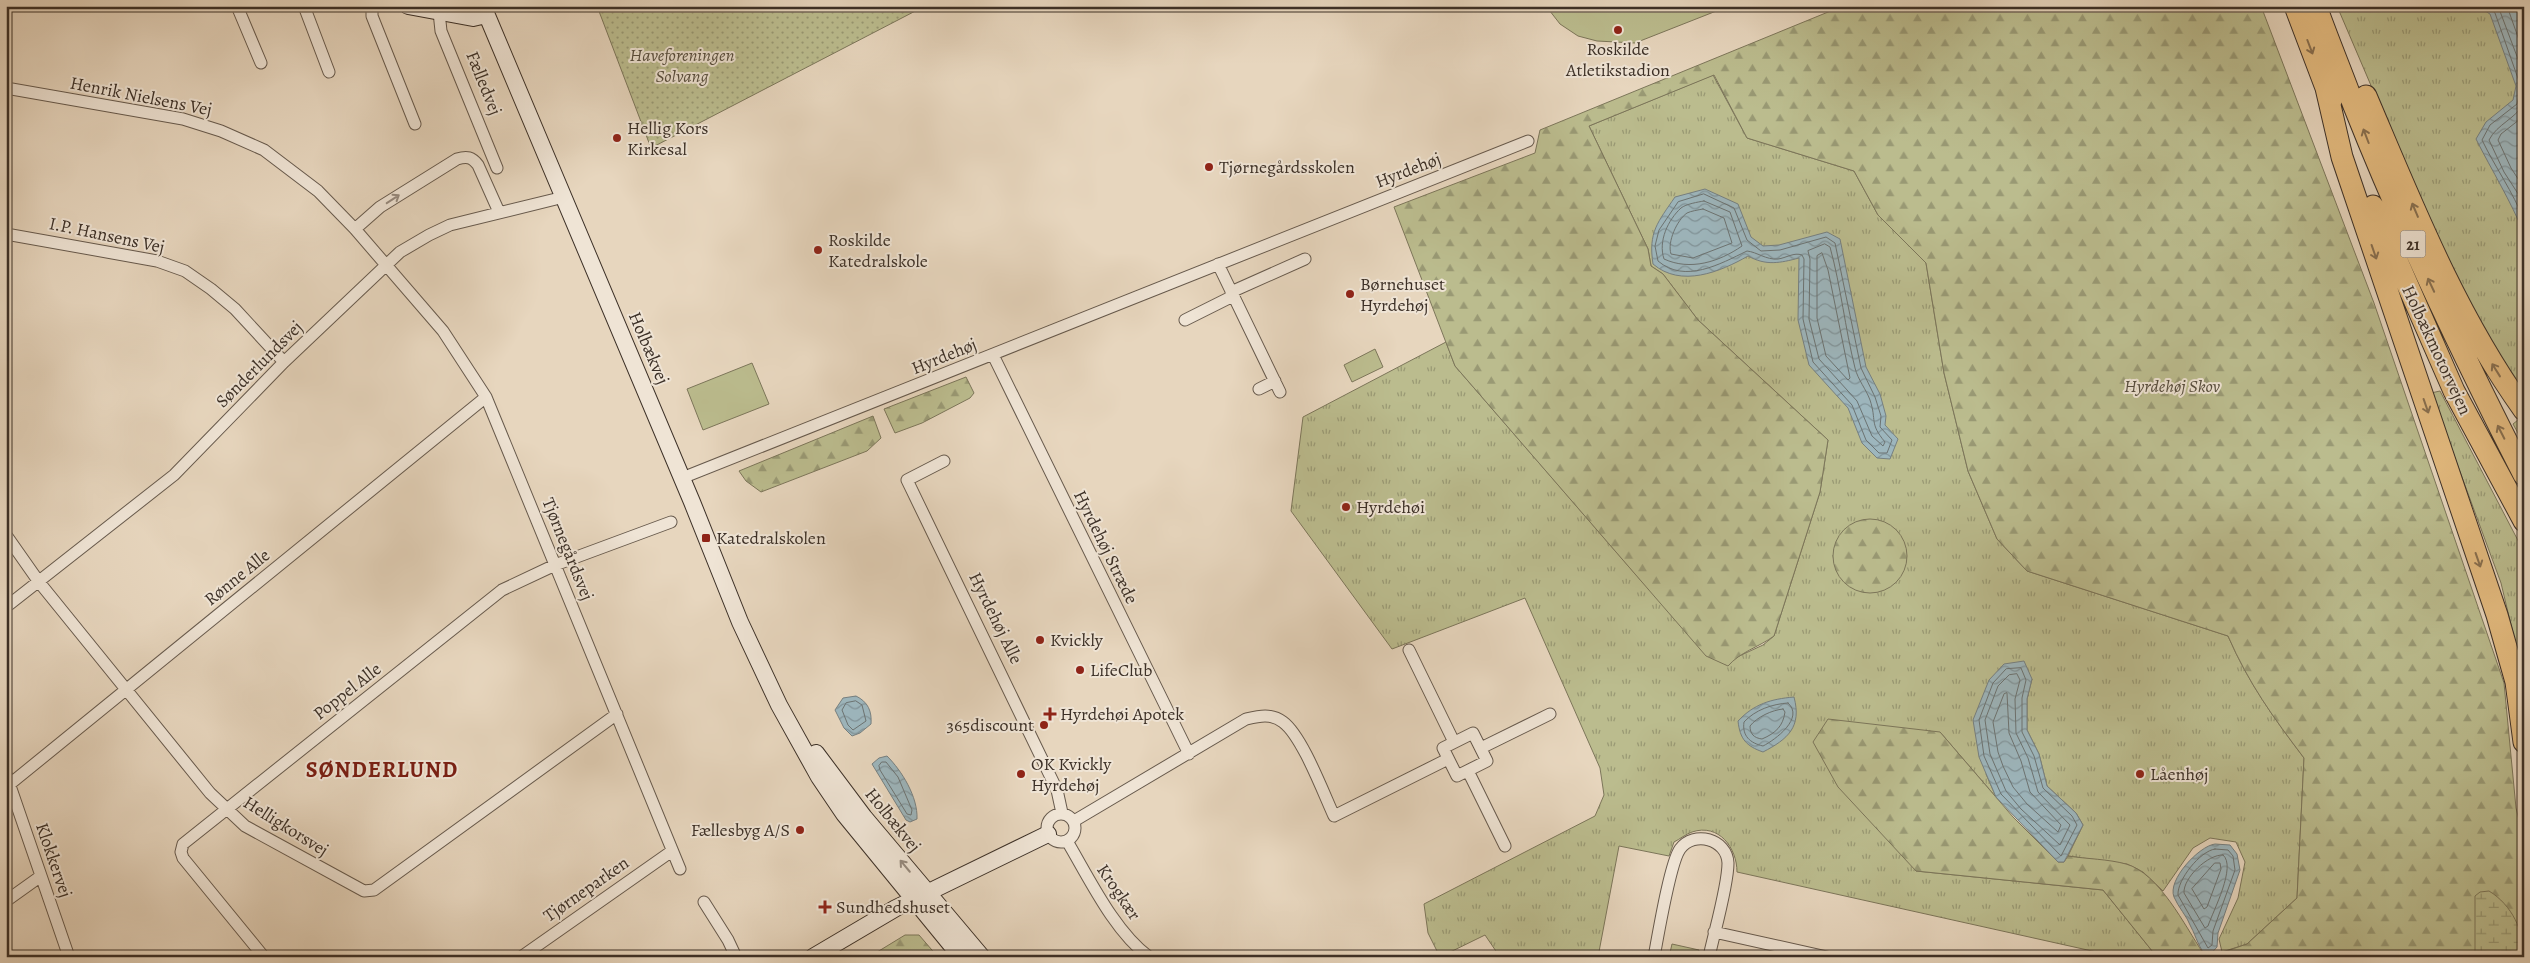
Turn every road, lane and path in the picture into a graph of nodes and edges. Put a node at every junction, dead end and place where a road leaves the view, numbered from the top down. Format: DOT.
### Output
graph roads {
  1 [pos="237,6"];
  2 [pos="304,6"];
  3 [pos="372,6"];
  4 [pos="408,6"];
  5 [pos="2295,6"];
  6 [pos="2316,6"];
  7 [pos="2326,6"];
  8 [pos="484,11"];
  9 [pos="439,12"];
  10 [pos="261,63"];
  11 [pos="328,72"];
  12 [pos="6,88"];
  13 [pos="2326,88"];
  14 [pos="415,124"];
  15 [pos="1528,141"];
  16 [pos="497,168"];
  17 [pos="564,197"];
  18 [pos="499,212"];
  19 [pos="355,229"];
  20 [pos="6,234"];
  21 [pos="1306,259"];
  22 [pos="387,264"];
  23 [pos="1218,264"];
  24 [pos="1232,294"];
  25 [pos="1185,320"];
  26 [pos="993,355"];
  27 [pos="284,362"];
  28 [pos="1275,381"];
  29 [pos="1259,388"];
  30 [pos="1280,392"];
  31 [pos="486,397"];
  32 [pos="2524,410"];
  33 [pos="944,461"];
  34 [pos="2524,475"];
  35 [pos="682,478"];
  36 [pos="2524,521"];
  37 [pos="670,522"];
  38 [pos="6,536"];
  39 [pos="555,565"];
  40 [pos="39,582"];
  41 [pos="6,607"];
  42 [pos="1409,650"];
  43 [pos="126,691"];
  44 [pos="617,714"];
  45 [pos="1550,714"];
  46 [pos="1454,742"];
  47 [pos="2524,742"];
  48 [pos="1481,748"];
  49 [pos="1189,754"];
  50 [pos="1448,758"];
  51 [pos="1468,770"];
  52 [pos="8,779"];
  53 [pos="226,809"];
  54 [pos="1062,813"];
  55 [pos="1074,821"];
  56 [pos="1048,834"];
  57 [pos="1067,841"];
  58 [pos="1506,846"];
  59 [pos="672,851"];
  60 [pos="680,869"];
  61 [pos="41,876"];
  62 [pos="920,896"];
  63 [pos="6,901"];
  64 [pos="704,902"];
  65 [pos="1714,932"];
  66 [pos="1807,955"];
  67 [pos="69,957"];
  68 [pos="264,957"];
  69 [pos="521,957"];
  70 [pos="736,957"];
  71 [pos="813,957"];
  72 [pos="961,957"];
  73 [pos="982,957"];
  74 [pos="1149,957"];
  75 [pos="1654,957"];
  76 [pos="1709,957"];
  77 [pos="1827,957"];
  1 -- 10 [label="street"];
  2 -- 11 [label="street"];
  3 -- 14 [label="street"];
  4 -- 9 [label="street"];
  5 -- 13 [label="highway, Holbækmotorvejen / 21, one-way"];
  34 -- 6 [label="highway, Holbækmotorvejen / 21, one-way"];
  32 -- 7 [label="highway, one-way"];
  8 -- 9 [label="street"];
  8 -- 17 [label="street, Holbækvej"];
  9 -- 16 [label="street, Fælledvej"];
  12 -- 19 [label="street, Henrik Nielsens Vej"];
  13 -- 36 [label="highway, Holbækmotorvejen / 21"];
  13 -- 47 [label="highway, one-way"];
  15 -- 23 [label="street, Hyrdehøj"];
  17 -- 18 [label="street, Sønderlundsvej"];
  17 -- 35 [label="street, Holbækvej"];
  19 -- 18 [label="street, one-way"];
  18 -- 22 [label="street, Sønderlundsvej"];
  19 -- 22 [label="street, Henrik Nielsens Vej"];
  20 -- 27 [label="street, I.P. Hansens Vej"];
  21 -- 24 [label="street"];
  22 -- 27 [label="street, Sønderlundsvej"];
  22 -- 31 [label="street, Tjørnegårdsvej"];
  23 -- 24 [label="street"];
  23 -- 26 [label="street, Hyrdehøj"];
  24 -- 25 [label="street"];
  24 -- 28 [label="street"];
  26 -- 35 [label="street, Hyrdehøj"];
  26 -- 49 [label="street, Hyrdehøj Stræde"];
  27 -- 40 [label="street, Sønderlundsvej"];
  28 -- 29 [label="street"];
  28 -- 30 [label="street"];
  31 -- 39 [label="street, Tjørnegårdsvej"];
  31 -- 43 [label="street, Rønne Alle"];
  33 -- 54 [label="street, Hyrdehøj Alle"];
  35 -- 62 [label="street, Holbækvej"];
  37 -- 39 [label="street, Poppel Alle"];
  38 -- 40 [label="street, Helligkorsvej"];
  39 -- 44 [label="street, Tjørnegårdsvej"];
  39 -- 53 [label="street, Poppel Alle"];
  40 -- 41 [label="street, Sønderlundsvej"];
  40 -- 43 [label="street, Helligkorsvej"];
  42 -- 46 [label="street"];
  43 -- 52 [label="street, Rønne Alle"];
  43 -- 53 [label="street, Helligkorsvej"];
  44 -- 53 [label="street, Helligkorsvej"];
  44 -- 59 [label="street, Tjørnegårdsvej"];
  45 -- 48 [label="street"];
  46 -- 48 [label="street"];
  46 -- 50 [label="street"];
  48 -- 51 [label="street"];
  49 -- 50 [label="street"];
  49 -- 55 [label="street"];
  50 -- 51 [label="street"];
  51 -- 58 [label="street"];
  52 -- 61 [label="street, Klokkervej"];
  53 -- 68 [label="street, Poppel Alle"];
  54 -- 55 [label="street"];
  54 -- 56 [label="street"];
  55 -- 57 [label="street"];
  56 -- 57 [label="street"];
  56 -- 62 [label="street"];
  57 -- 74 [label="street, Krogkær"];
  59 -- 60 [label="street, Tjørnegårdsvej"];
  59 -- 69 [label="street, Tjørneparken"];
  61 -- 63 [label="street"];
  61 -- 67 [label="street, Klokkervej"];
  62 -- 71 [label="street"];
  62 -- 72 [label="street, Holbækvej"];
  62 -- 73 [label="street, Holbækvej"];
  64 -- 70 [label="street"];
  65 -- 66 [label="street"];
  65 -- 75 [label="street"];
  65 -- 76 [label="street"];
  66 -- 77 [label="street"];
}
